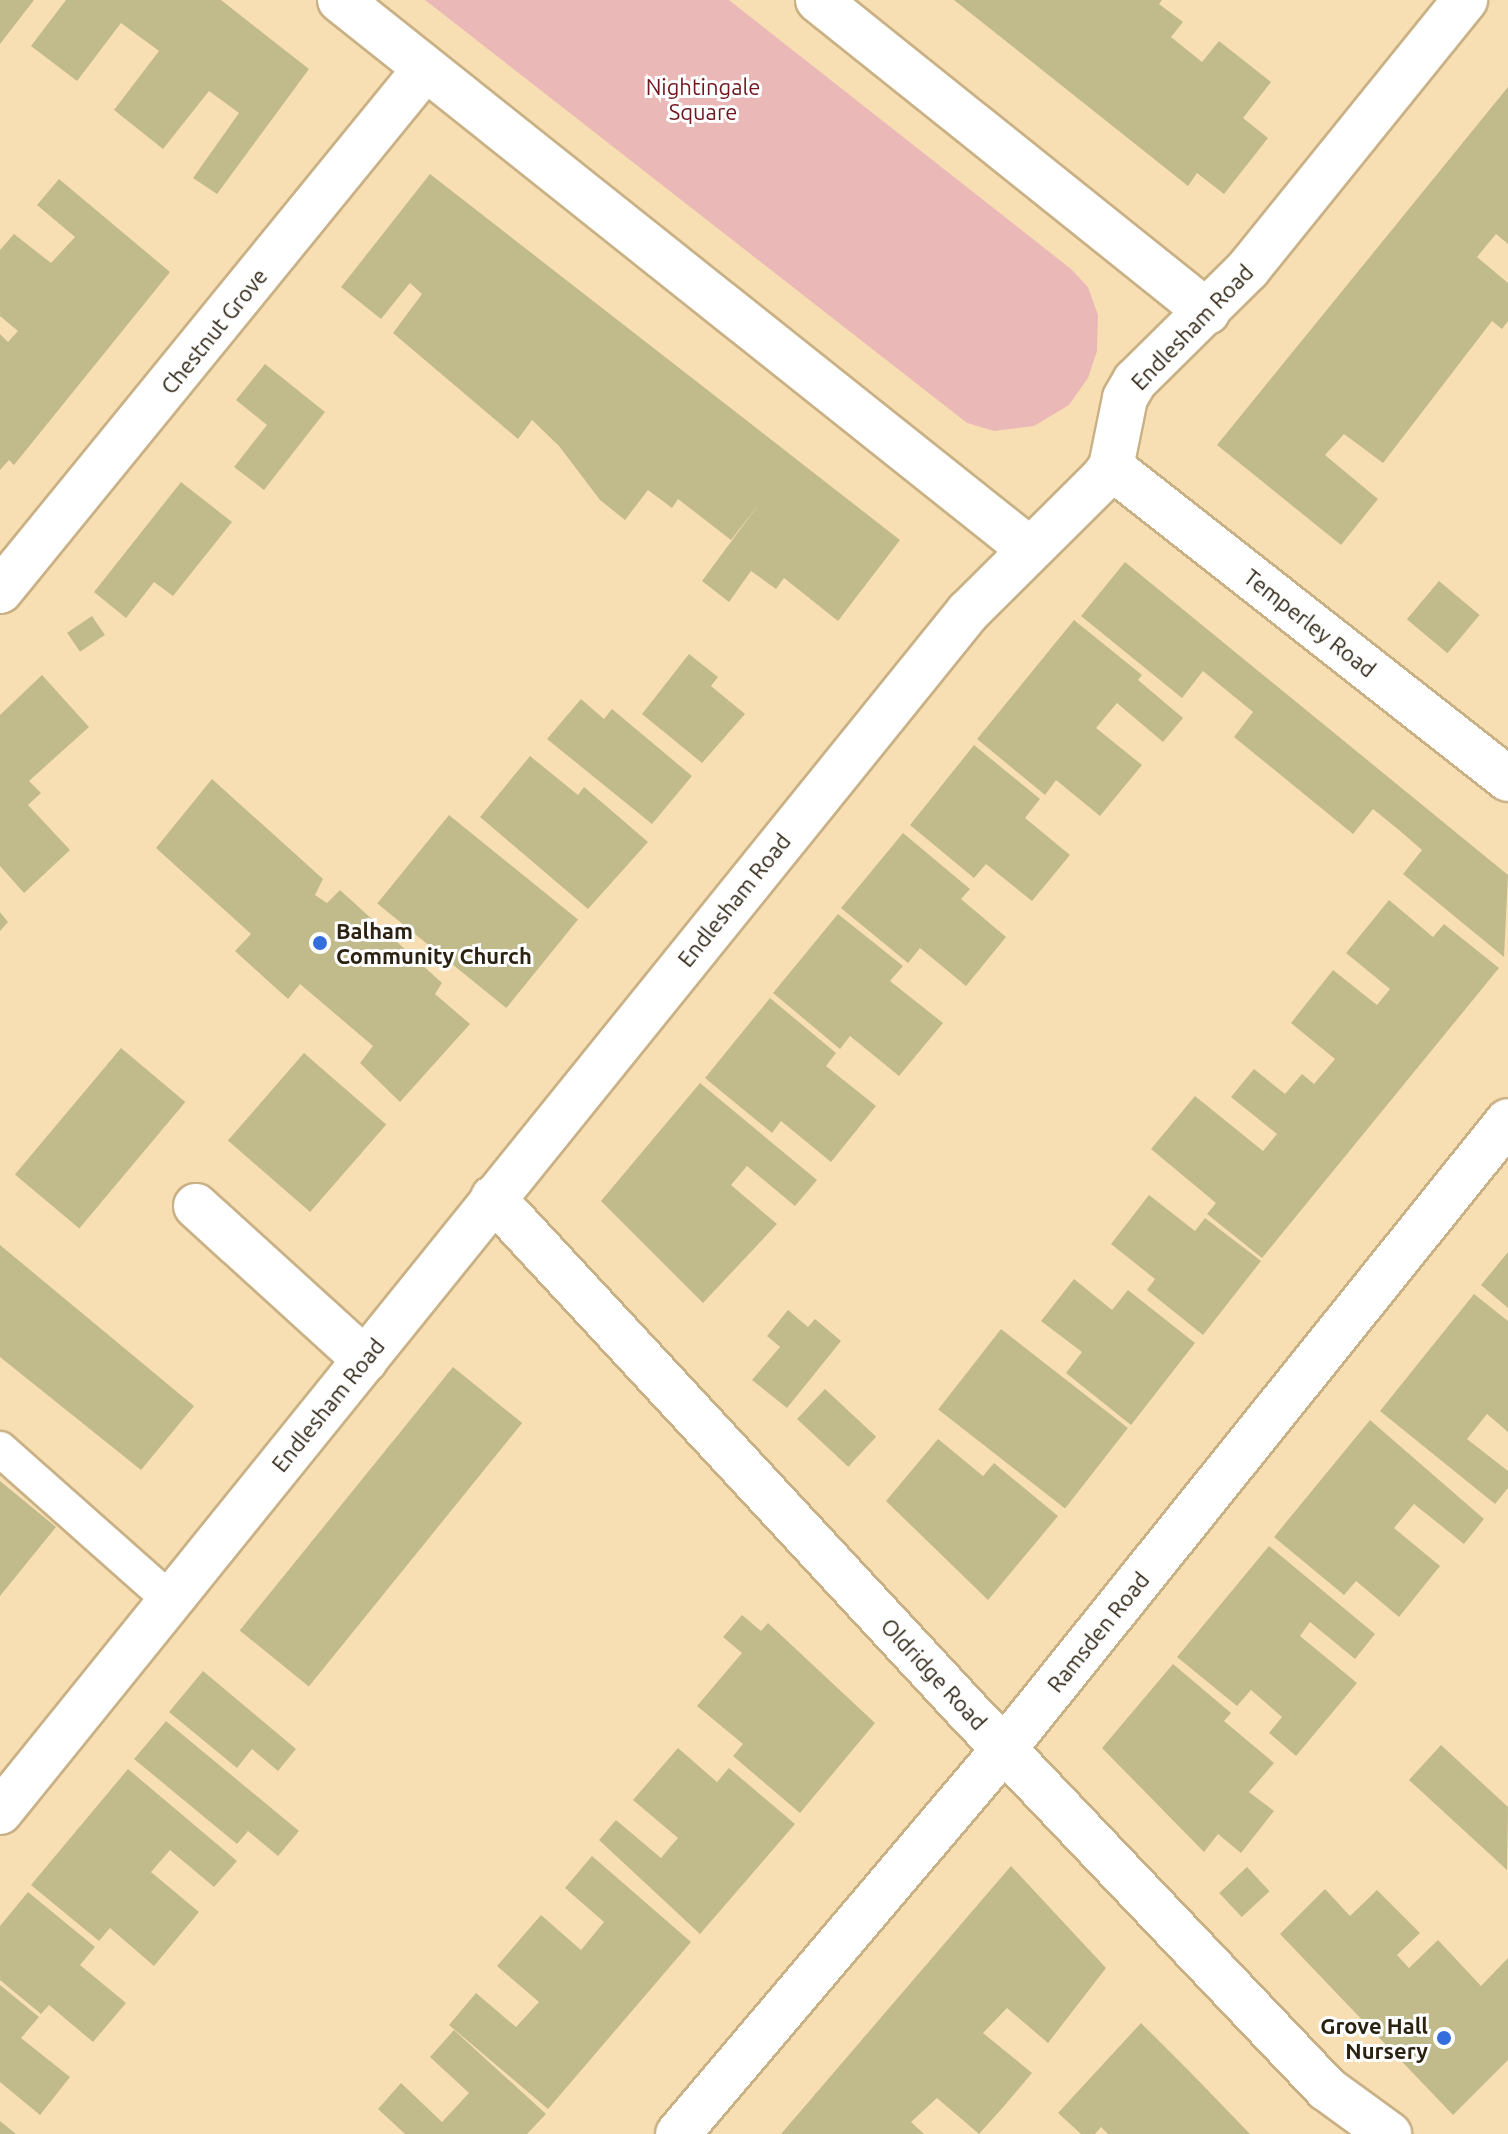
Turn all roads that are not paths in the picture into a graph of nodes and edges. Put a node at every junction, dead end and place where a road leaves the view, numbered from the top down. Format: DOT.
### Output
graph roads {
  1 [pos="340,0"];
  2 [pos="818,0"];
  3 [pos="1465,0"];
  4 [pos="425,69"];
  5 [pos="1208,312"];
  6 [pos="1111,467"];
  7 [pos="1028,548"];
  8 [pos="2,583"];
  9 [pos="1508,779"];
  10 [pos="1508,1121"];
  11 [pos="493,1198"];
  12 [pos="196,1206"];
  13 [pos="365,1360"];
  14 [pos="0,1449"];
  15 [pos="171,1601"];
  16 [pos="1004,1749"];
  17 [pos="0,1812"];
  18 [pos="678,2134"];
  19 [pos="1389,2134"];
  1 -- 4 [label="street"];
  2 -- 5 [label="street"];
  3 -- 5 [label="street, Endlesham Road"];
  4 -- 7 [label="street"];
  4 -- 8 [label="street, Chestnut Grove"];
  5 -- 6 [label="street, Endlesham Road"];
  6 -- 7 [label="street, Endlesham Road"];
  6 -- 9 [label="street, Temperley Road"];
  7 -- 11 [label="street, Endlesham Road"];
  10 -- 16 [label="street, Ramsden Road"];
  11 -- 13 [label="street, Endlesham Road"];
  11 -- 16 [label="street, Oldridge Road"];
  12 -- 13 [label="street"];
  13 -- 15 [label="street, Endlesham Road"];
  14 -- 15 [label="lane"];
  15 -- 17 [label="street, Endlesham Road"];
  16 -- 18 [label="street, Ramsden Road"];
  16 -- 19 [label="street, Oldridge Road"];
}
